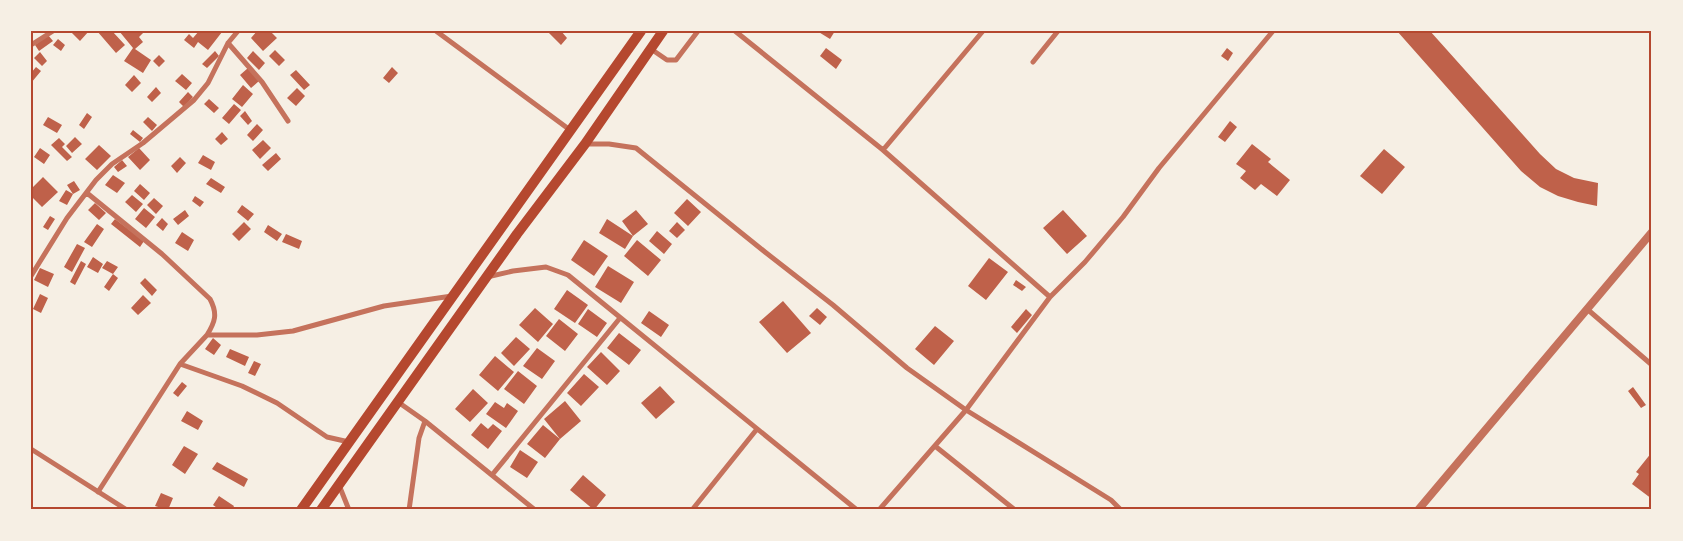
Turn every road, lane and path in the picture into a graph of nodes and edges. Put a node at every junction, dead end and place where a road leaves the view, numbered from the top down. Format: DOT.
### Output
graph roads {
  1 [pos="52,31"];
  2 [pos="238,31"];
  3 [pos="436,31"];
  4 [pos="641,31"];
  5 [pos="663,31"];
  6 [pos="698,31"];
  7 [pos="735,31"];
  8 [pos="982,31"];
  9 [pos="1058,31"];
  10 [pos="1273,31"];
  11 [pos="228,43"];
  12 [pos="31,45"];
  13 [pos="650,49"];
  14 [pos="1033,62"];
  15 [pos="288,121"];
  16 [pos="570,130"];
  17 [pos="585,144"];
  18 [pos="883,150"];
  19 [pos="87,193"];
  20 [pos="1652,232"];
  21 [pos="31,276"];
  22 [pos="486,278"];
  23 [pos="452,296"];
  24 [pos="1050,297"];
  25 [pos="1587,309"];
  26 [pos="620,318"];
  27 [pos="207,336"];
  28 [pos="180,364"];
  29 [pos="1652,366"];
  30 [pos="397,402"];
  31 [pos="966,410"];
  32 [pos="425,421"];
  33 [pos="757,429"];
  34 [pos="349,442"];
  35 [pos="935,446"];
  36 [pos="31,448"];
  37 [pos="492,475"];
  38 [pos="339,485"];
  39 [pos="98,492"];
  40 [pos="126,510"];
  41 [pos="301,510"];
  42 [pos="322,510"];
  43 [pos="349,510"];
  44 [pos="409,510"];
  45 [pos="535,510"];
  46 [pos="692,510"];
  47 [pos="857,510"];
  48 [pos="879,510"];
  49 [pos="1015,510"];
  50 [pos="1121,510"];
  51 [pos="1418,510"];
  1 -- 12 [label="street"];
  2 -- 11 [label="street"];
  3 -- 16 [label="street"];
  4 -- 16 [label="main road"];
  5 -- 13 [label="main road"];
  6 -- 13 [label="street"];
  7 -- 18 [label="street"];
  8 -- 18 [label="street"];
  9 -- 14 [label="street"];
  10 -- 24 [label="street"];
  11 -- 15 [label="street"];
  11 -- 19 [label="street"];
  13 -- 17 [label="main road"];
  16 -- 23 [label="main road"];
  17 -- 22 [label="main road"];
  17 -- 31 [label="street"];
  18 -- 24 [label="street"];
  19 -- 21 [label="street"];
  19 -- 27 [label="street"];
  20 -- 25 [label="street"];
  22 -- 26 [label="street"];
  22 -- 30 [label="main road"];
  23 -- 27 [label="street"];
  23 -- 34 [label="main road"];
  24 -- 31 [label="street"];
  25 -- 29 [label="street"];
  25 -- 51 [label="street"];
  26 -- 33 [label="street"];
  26 -- 37 [label="street"];
  27 -- 28 [label="street"];
  28 -- 34 [label="street"];
  28 -- 39 [label="street"];
  30 -- 32 [label="street"];
  30 -- 38 [label="main road"];
  31 -- 35 [label="street"];
  31 -- 50 [label="street"];
  32 -- 37 [label="street"];
  32 -- 44 [label="street"];
  33 -- 46 [label="street"];
  33 -- 47 [label="street"];
  34 -- 41 [label="main road"];
  35 -- 48 [label="street"];
  35 -- 49 [label="street"];
  36 -- 39 [label="street"];
  37 -- 45 [label="street"];
  38 -- 42 [label="main road"];
  38 -- 43 [label="street"];
  39 -- 40 [label="street"];
}
